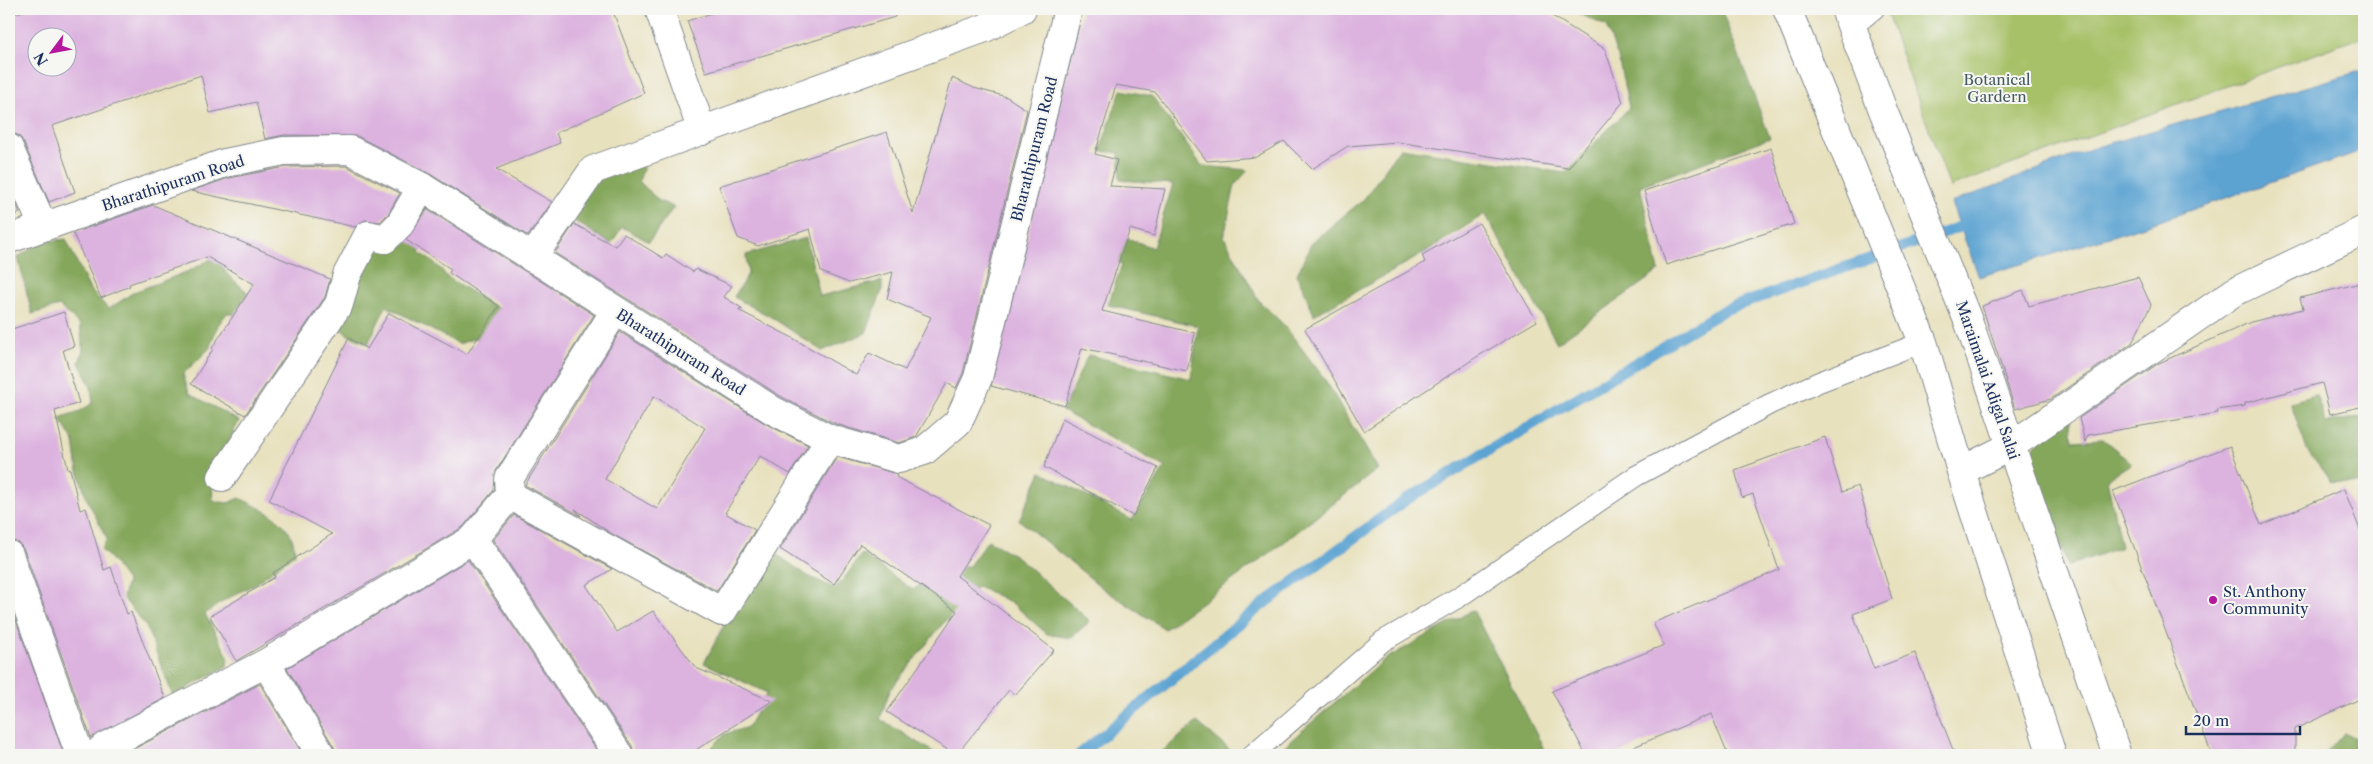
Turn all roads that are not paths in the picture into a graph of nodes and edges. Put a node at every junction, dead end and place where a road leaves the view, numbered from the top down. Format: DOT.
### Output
graph roads {
  1 [pos="659,9"];
  2 [pos="1022,9"];
  3 [pos="1068,9"];
  4 [pos="1788,9"];
  5 [pos="1874,9"];
  6 [pos="978,18"];
  7 [pos="1848,18"];
  8 [pos="702,131"];
  9 [pos="9,148"];
  10 [pos="422,187"];
  11 [pos="43,226"];
  12 [pos="2364,230"];
  13 [pos="9,239"];
  14 [pos="532,258"];
  15 [pos="614,311"];
  16 [pos="1923,342"];
  17 [pos="830,439"];
  18 [pos="2011,446"];
  19 [pos="1961,471"];
  20 [pos="222,477"];
  21 [pos="510,495"];
  22 [pos="473,540"];
  23 [pos="9,555"];
  24 [pos="266,663"];
  25 [pos="84,754"];
  26 [pos="321,755"];
  27 [pos="619,755"];
  28 [pos="1252,755"];
  29 [pos="2052,755"];
  30 [pos="2118,755"];
  1 -- 8 [label="street"];
  2 -- 6 [label="street"];
  3 -- 17 [label="street, Bharathipuram Road"];
  4 -- 16 [label="street"];
  5 -- 7 [label="lane"];
  6 -- 8 [label="street"];
  7 -- 18 [label="street, Maraimalai Adigal Salai"];
  8 -- 14 [label="street"];
  9 -- 11 [label="street"];
  10 -- 11 [label="street, Bharathipuram Road"];
  10 -- 14 [label="street, Bharathipuram Road"];
  10 -- 20 [label="street"];
  11 -- 13 [label="street, Bharathipuram Road"];
  12 -- 18 [label="street"];
  14 -- 15 [label="street, Bharathipuram Road"];
  15 -- 17 [label="street, Bharathipuram Road"];
  15 -- 21 [label="street"];
  16 -- 19 [label="street"];
  16 -- 28 [label="lane"];
  17 -- 21 [label="street"];
  18 -- 19 [label="street"];
  18 -- 30 [label="street, Maraimalai Adigal Salai"];
  19 -- 29 [label="street"];
  21 -- 22 [label="street"];
  22 -- 24 [label="street"];
  22 -- 27 [label="street"];
  23 -- 25 [label="street"];
  24 -- 25 [label="street"];
  24 -- 26 [label="street"];
}
